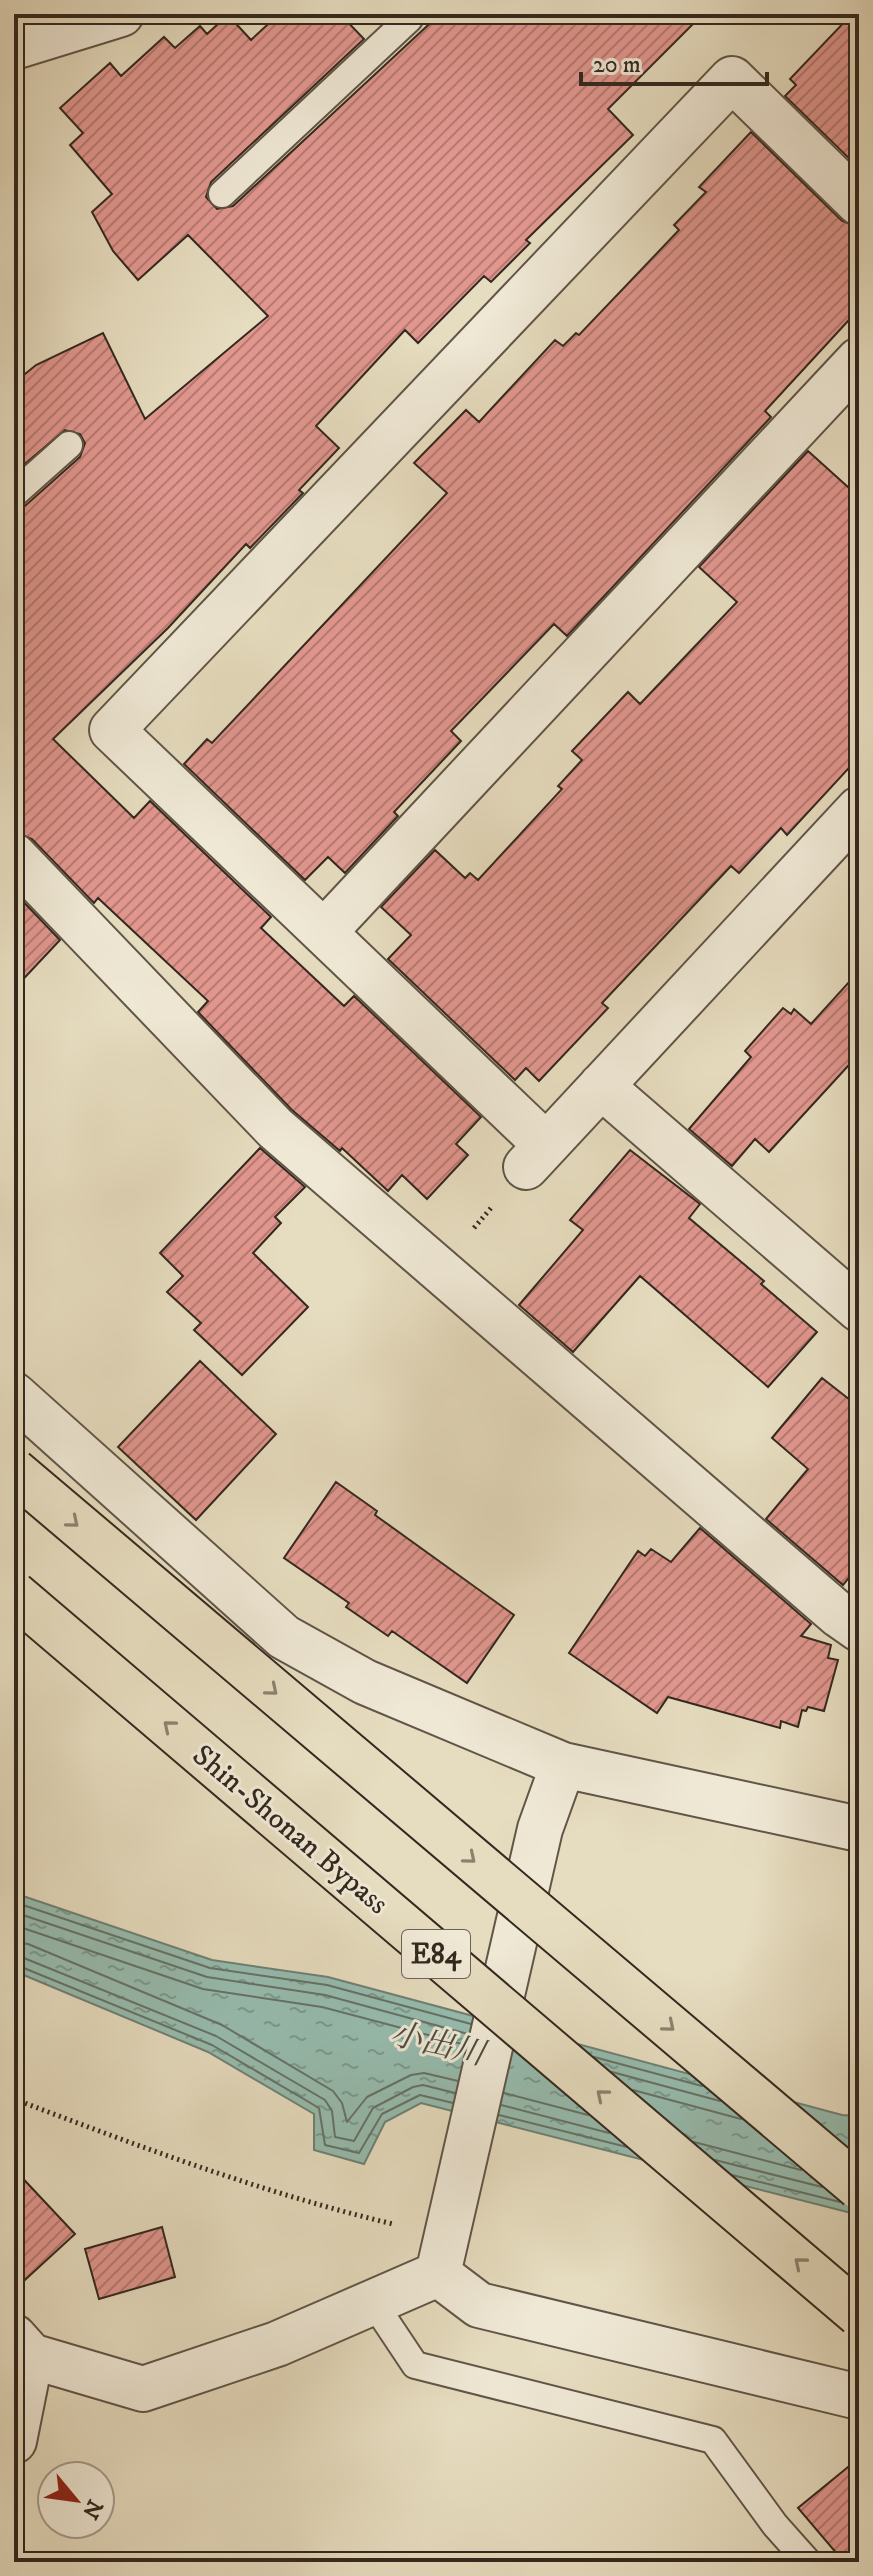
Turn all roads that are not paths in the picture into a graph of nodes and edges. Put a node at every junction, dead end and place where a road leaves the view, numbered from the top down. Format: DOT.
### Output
graph roads {
  1 [pos="121,14"];
  2 [pos="408,14"];
  3 [pos="24,34"];
  4 [pos="222,194"];
  5 [pos="859,203"];
  6 [pos="859,360"];
  7 [pos="69,445"];
  8 [pos="14,494"];
  9 [pos="859,809"];
  10 [pos="14,856"];
  11 [pos="324,932"];
  12 [pos="601,1086"];
  13 [pos="859,1309"];
  14 [pos="14,1395"];
  15 [pos="14,1471"];
  16 [pos="14,1594"];
  17 [pos="859,1629"];
  18 [pos="563,1765"];
  19 [pos="859,1829"];
  20 [pos="859,2187"];
  21 [pos="444,2240"];
  22 [pos="373,2302"];
  23 [pos="859,2314"];
  24 [pos="23,2346"];
  25 [pos="859,2397"];
  26 [pos="14,2441"];
  27 [pos="808,2562"];
  1 -- 3 [label="street"];
  2 -- 4 [label="lane"];
  5 -- 11 [label="street"];
  6 -- 11 [label="street"];
  7 -- 8 [label="lane"];
  9 -- 12 [label="street"];
  10 -- 17 [label="street"];
  11 -- 12 [label="street"];
  12 -- 13 [label="street"];
  14 -- 18 [label="street"];
  15 -- 20 [label="highway, one-way, bridge"];
  23 -- 16 [label="highway, Shin-Shonan Bypass / E84, one-way, bridge"];
  18 -- 19 [label="street"];
  18 -- 21 [label="street, bridge"];
  21 -- 22 [label="street"];
  21 -- 25 [label="street"];
  22 -- 24 [label="street"];
  22 -- 27 [label="lane"];
  24 -- 26 [label="street"];
}
